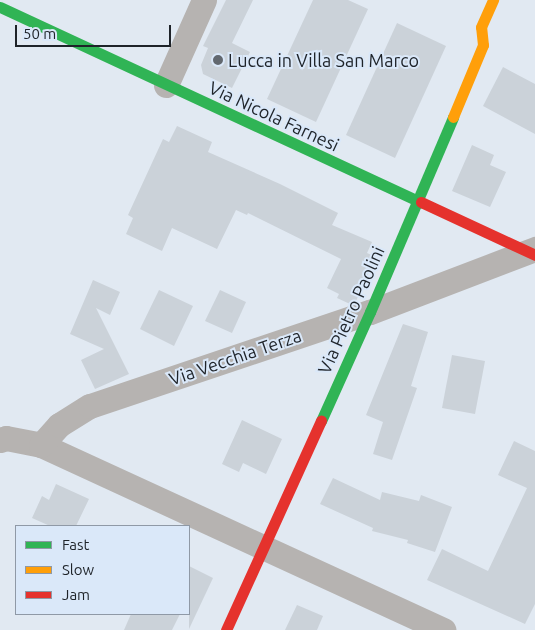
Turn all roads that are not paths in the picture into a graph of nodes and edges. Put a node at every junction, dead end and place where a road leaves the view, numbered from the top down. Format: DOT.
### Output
graph roads {
  1 [pos="204,0"];
  2 [pos="493,0"];
  3 [pos="0,7"];
  4 [pos="166,85"];
  5 [pos="416,201"];
  6 [pos="533,252"];
  7 [pos="370,312"];
  8 [pos="0,440"];
  9 [pos="41,445"];
  10 [pos="264,546"];
  11 [pos="226,630"];
  12 [pos="444,630"];
  1 -- 4 [label="street"];
  2 -- 5 [label="street, Via Pietro Paolini"];
  3 -- 4 [label="street, Via Nicola Farnesi"];
  4 -- 5 [label="street, Via Nicola Farnesi"];
  5 -- 6 [label="street, Via Nicola Farnesi"];
  5 -- 7 [label="street, Via Pietro Paolini"];
  6 -- 7 [label="street, Via Vecchia Terza"];
  7 -- 9 [label="street, Via Vecchia Terza"];
  7 -- 10 [label="street, Via Pietro Paolini"];
  8 -- 9 [label="street"];
  9 -- 10 [label="street"];
  10 -- 11 [label="street, Via Pietro Paolini"];
  10 -- 12 [label="street"];
}
